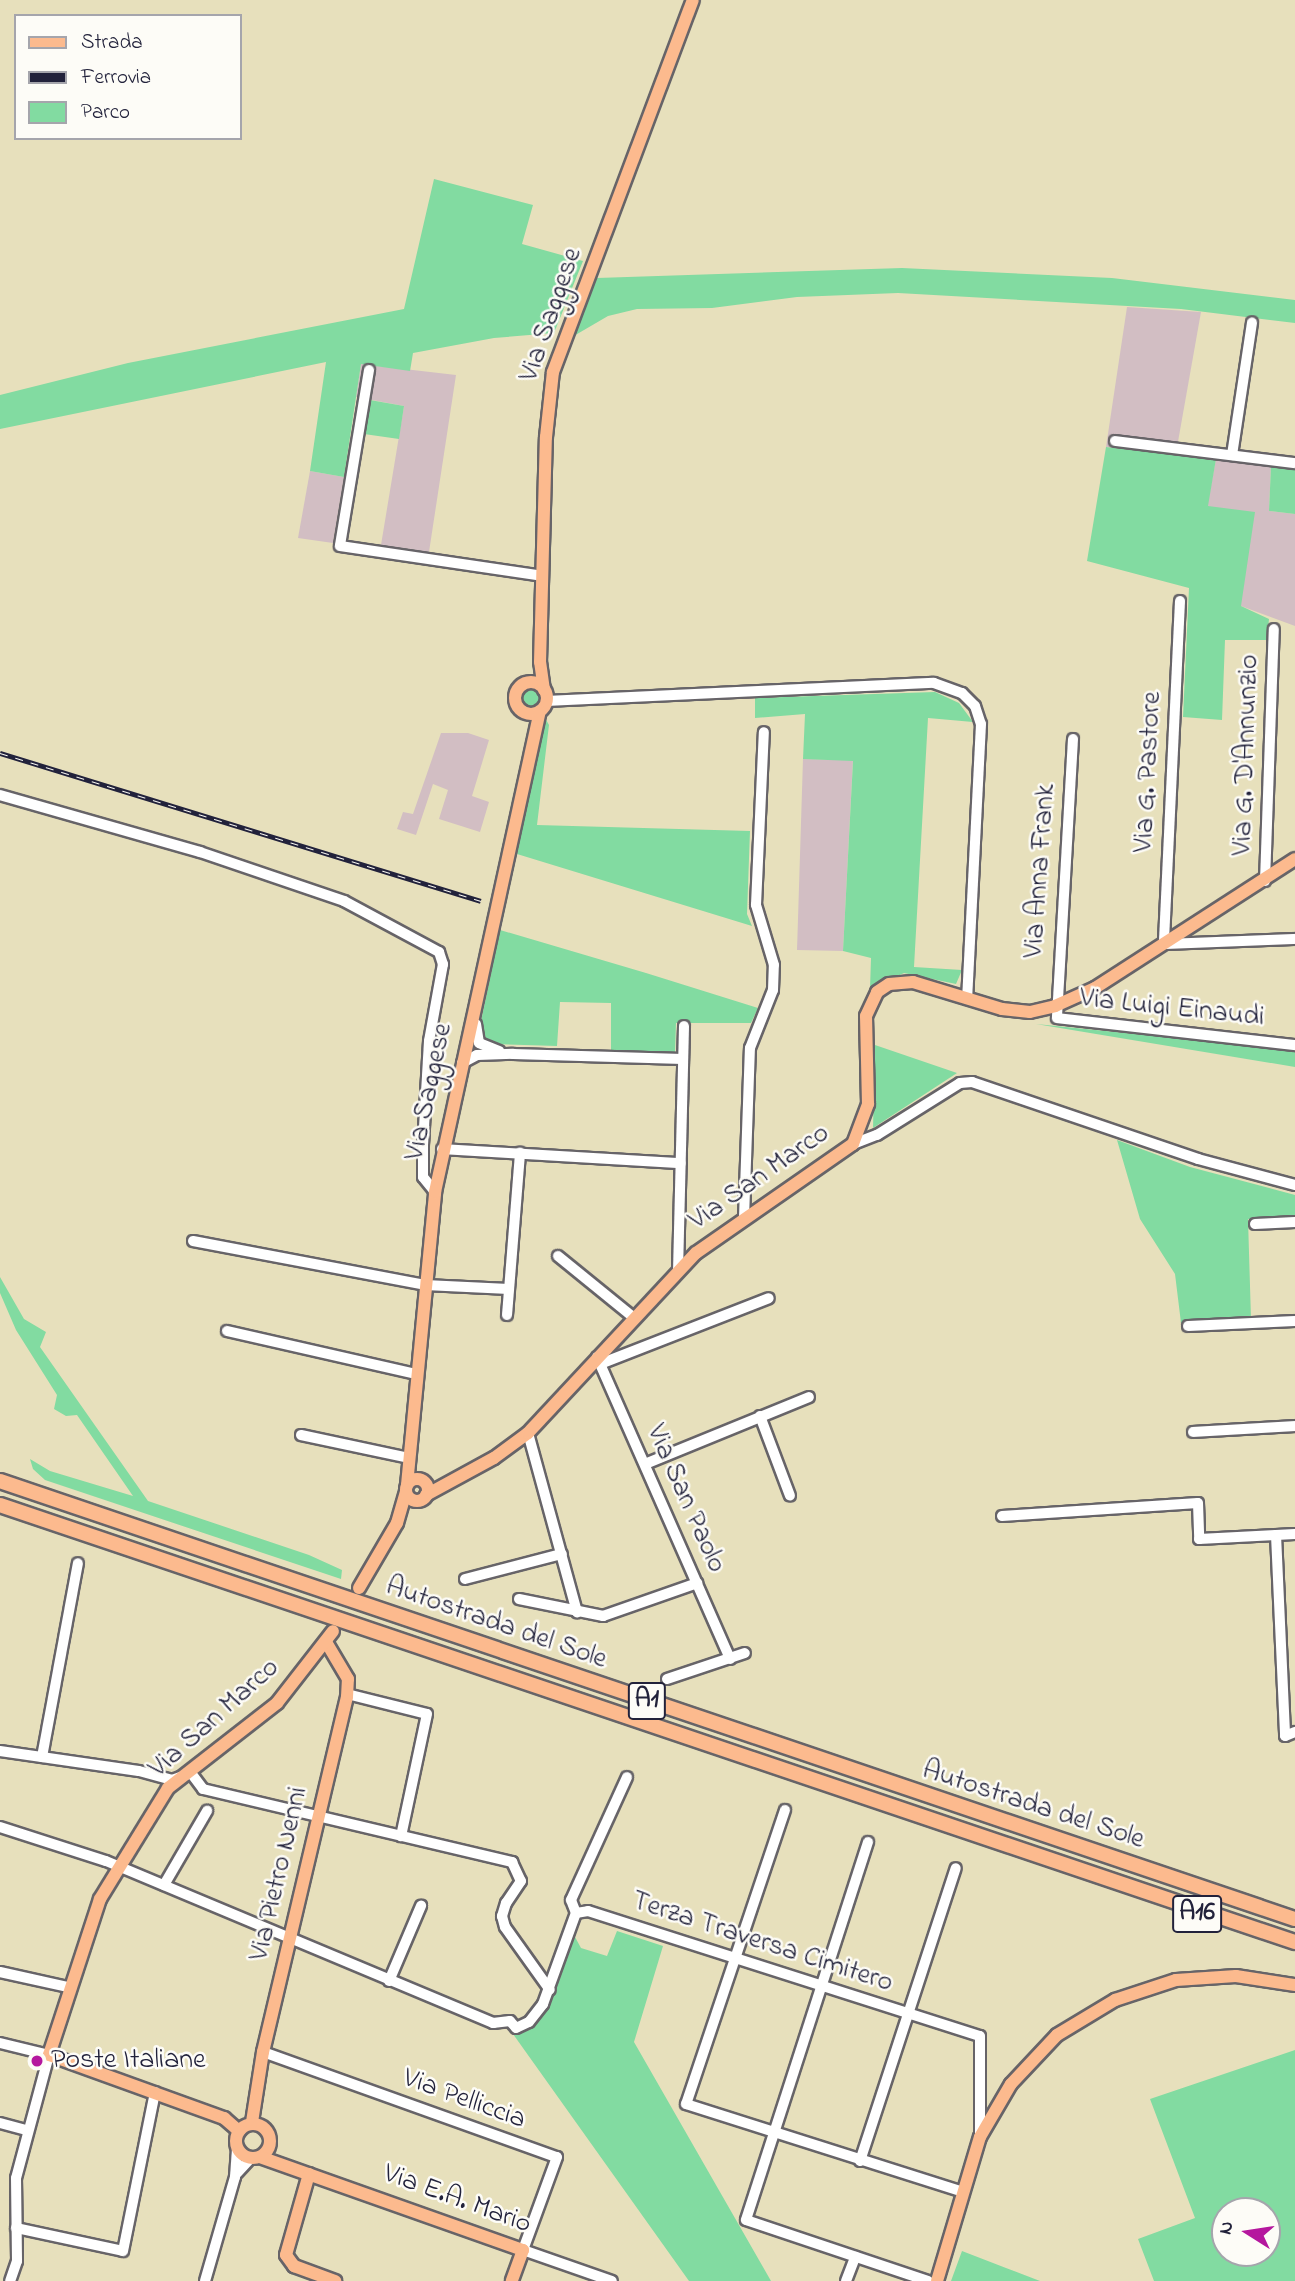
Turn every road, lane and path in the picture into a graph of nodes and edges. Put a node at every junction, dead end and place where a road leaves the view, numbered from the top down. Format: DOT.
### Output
graph roads {
  1 [pos="693,0"];
  2 [pos="1252,323"];
  3 [pos="369,370"];
  4 [pos="1115,441"];
  5 [pos="1231,455"];
  6 [pos="1295,463"];
  7 [pos="542,576"];
  8 [pos="1180,601"];
  9 [pos="1274,629"];
  10 [pos="540,662"];
  11 [pos="528,683"];
  12 [pos="543,701"];
  13 [pos="518,707"];
  14 [pos="764,732"];
  15 [pos="530,739"];
  16 [pos="1073,739"];
  17 [pos="0,795"];
  18 [pos="1295,859"];
  19 [pos="1265,881"];
  20 [pos="490,935"];
  21 [pos="1295,939"];
  22 [pos="1164,944"];
  23 [pos="967,998"];
  24 [pos="1055,1006"];
  25 [pos="684,1026"];
  26 [pos="1295,1045"];
  27 [pos="513,1054"];
  28 [pos="683,1059"];
  29 [pos="460,1065"];
  30 [pos="853,1144"];
  31 [pos="442,1149"];
  32 [pos="520,1153"];
  33 [pos="681,1163"];
  34 [pos="1295,1185"];
  35 [pos="435,1192"];
  36 [pos="744,1217"];
  37 [pos="1295,1222"];
  38 [pos="1255,1224"];
  39 [pos="193,1241"];
  40 [pos="558,1256"];
  41 [pos="678,1272"];
  42 [pos="425,1284"];
  43 [pos="509,1289"];
  44 [pos="769,1298"];
  45 [pos="507,1315"];
  46 [pos="634,1317"];
  47 [pos="1295,1321"];
  48 [pos="1188,1326"];
  49 [pos="227,1331"];
  50 [pos="599,1360"];
  51 [pos="417,1374"];
  52 [pos="809,1397"];
  53 [pos="760,1416"];
  54 [pos="1295,1426"];
  55 [pos="1194,1432"];
  56 [pos="528,1433"];
  57 [pos="301,1435"];
  58 [pos="409,1459"];
  59 [pos="645,1464"];
  60 [pos="0,1481"];
  61 [pos="418,1489"];
  62 [pos="790,1496"];
  63 [pos="0,1504"];
  64 [pos="1002,1516"];
  65 [pos="397,1523"];
  66 [pos="1295,1534"];
  67 [pos="1276,1535"];
  68 [pos="562,1554"];
  69 [pos="78,1563"];
  70 [pos="465,1579"];
  71 [pos="697,1584"];
  72 [pos="359,1588"];
  73 [pos="519,1599"];
  74 [pos="577,1612"];
  75 [pos="329,1636"];
  76 [pos="745,1653"];
  77 [pos="730,1658"];
  78 [pos="667,1679"];
  79 [pos="347,1694"];
  80 [pos="1295,1732"];
  81 [pos="0,1751"];
  82 [pos="43,1757"];
  83 [pos="193,1776"];
  84 [pos="627,1777"];
  85 [pos="785,1810"];
  86 [pos="207,1811"];
  87 [pos="317,1817"];
  88 [pos="0,1827"];
  89 [pos="401,1836"];
  90 [pos="868,1842"];
  91 [pos="115,1868"];
  92 [pos="956,1868"];
  93 [pos="1100,1878"];
  94 [pos="164,1885"];
  95 [pos="1200,1887"];
  96 [pos="421,1906"];
  97 [pos="1295,1910"];
  98 [pos="576,1913"];
  99 [pos="1295,1919"];
  100 [pos="290,1939"];
  101 [pos="1295,1942"];
  102 [pos="1295,1950"];
  103 [pos="737,1959"];
  104 [pos="0,1972"];
  105 [pos="389,1981"];
  106 [pos="1295,1984"];
  107 [pos="68,1987"];
  108 [pos="822,1987"];
  109 [pos="550,1990"];
  110 [pos="909,2014"];
  111 [pos="0,2044"];
  112 [pos="263,2052"];
  113 [pos="49,2055"];
  114 [pos="155,2092"];
  115 [pos="252,2122"];
  116 [pos="0,2123"];
  117 [pos="26,2130"];
  118 [pos="239,2131"];
  119 [pos="774,2134"];
  120 [pos="981,2137"];
  121 [pos="270,2146"];
  122 [pos="237,2147"];
  123 [pos="256,2158"];
  124 [pos="860,2161"];
  125 [pos="285,2166"];
  126 [pos="309,2174"];
  127 [pos="235,2177"];
  128 [pos="963,2192"];
  129 [pos="16,2228"];
  130 [pos="523,2250"];
  131 [pos="855,2256"];
  132 [pos="10,2281"];
  133 [pos="205,2281"];
  134 [pos="335,2281"];
  135 [pos="512,2281"];
  136 [pos="612,2281"];
  137 [pos="846,2281"];
  138 [pos="928,2281"];
  139 [pos="937,2281"];
  1 -- 7 [label="main road, Via Saggese"];
  2 -- 5 [label="street"];
  3 -- 7 [label="street"];
  4 -- 5 [label="street"];
  5 -- 6 [label="street"];
  7 -- 10 [label="main road, Via Saggese"];
  8 -- 22 [label="street, Via G. Pastore"];
  9 -- 19 [label="street, Via G. D'Annunzio"];
  10 -- 11 [label="main road"];
  10 -- 12 [label="main road, Via Saggese"];
  11 -- 12 [label="main road"];
  11 -- 13 [label="main road"];
  12 -- 13 [label="main road"];
  12 -- 15 [label="main road, Via Saggese"];
  12 -- 23 [label="street"];
  13 -- 15 [label="main road"];
  14 -- 36 [label="street"];
  15 -- 20 [label="main road, Via Saggese"];
  16 -- 24 [label="street, Via Anna Frank"];
  17 -- 35 [label="street"];
  18 -- 19 [label="main road, Via San Marco"];
  19 -- 22 [label="main road, Via San Marco"];
  20 -- 27 [label="street"];
  20 -- 29 [label="main road, Via Saggese"];
  21 -- 22 [label="street"];
  22 -- 24 [label="main road, Via San Marco"];
  23 -- 24 [label="main road, Via San Marco"];
  23 -- 30 [label="main road, Via San Marco"];
  24 -- 26 [label="street, Via Luigi Einaudi"];
  25 -- 28 [label="street"];
  27 -- 28 [label="street"];
  27 -- 29 [label="street"];
  28 -- 33 [label="street"];
  29 -- 31 [label="main road, Via Saggese"];
  30 -- 34 [label="street"];
  30 -- 36 [label="main road, Via San Marco"];
  31 -- 32 [label="street"];
  31 -- 35 [label="main road, Via Saggese"];
  32 -- 33 [label="street"];
  32 -- 43 [label="street"];
  33 -- 41 [label="street"];
  35 -- 42 [label="main road, Via Saggese"];
  36 -- 41 [label="main road, Via San Marco"];
  37 -- 38 [label="street"];
  39 -- 42 [label="street"];
  40 -- 46 [label="street"];
  41 -- 46 [label="main road, Via San Marco"];
  42 -- 43 [label="street"];
  42 -- 51 [label="main road, Via Saggese"];
  43 -- 45 [label="street"];
  44 -- 50 [label="street"];
  46 -- 50 [label="main road, Via San Marco"];
  47 -- 48 [label="street"];
  49 -- 51 [label="street"];
  50 -- 56 [label="main road, Via San Marco"];
  50 -- 59 [label="street, Via San Paolo"];
  51 -- 58 [label="main road, Via Saggese"];
  52 -- 53 [label="street"];
  53 -- 59 [label="street"];
  53 -- 62 [label="street"];
  54 -- 55 [label="street"];
  56 -- 61 [label="main road, Via San Marco"];
  56 -- 68 [label="street"];
  57 -- 58 [label="street"];
  58 -- 61 [label="main road, Via Saggese"];
  59 -- 71 [label="street, Via San Paolo"];
  60 -- 95 [label="highway, Autostrada del Sole / A1"];
  61 -- 65 [label="main road"];
  61 -- 65 [label="main road, Via Saggese"];
  63 -- 93 [label="highway, Autostrada del Sole / A1"];
  64 -- 67 [label="street"];
  65 -- 72 [label="main road"];
  66 -- 67 [label="street"];
  67 -- 80 [label="street"];
  68 -- 70 [label="street"];
  68 -- 74 [label="street"];
  69 -- 82 [label="street"];
  71 -- 74 [label="street"];
  71 -- 77 [label="street, Via San Paolo"];
  73 -- 74 [label="street"];
  75 -- 79 [label="main road, Via Pietro Nenni"];
  75 -- 83 [label="main road, Via San Marco"];
  76 -- 77 [label="street"];
  77 -- 78 [label="street"];
  79 -- 87 [label="main road, Via Pietro Nenni"];
  79 -- 89 [label="street"];
  81 -- 82 [label="street"];
  82 -- 83 [label="street"];
  83 -- 87 [label="street"];
  83 -- 91 [label="main road, Via San Marco"];
  84 -- 98 [label="street"];
  85 -- 103 [label="street"];
  86 -- 94 [label="street"];
  87 -- 89 [label="street"];
  87 -- 100 [label="main road, Via Pietro Nenni"];
  88 -- 91 [label="street"];
  89 -- 109 [label="street"];
  90 -- 108 [label="street"];
  91 -- 94 [label="street"];
  91 -- 107 [label="main road, Via San Marco"];
  92 -- 110 [label="street"];
  93 -- 101 [label="highway, Autostrada del Sole / A1"];
  93 -- 102 [label="highway, A16"];
  94 -- 100 [label="street"];
  95 -- 97 [label="highway"];
  95 -- 99 [label="highway, Autostrada del Sole / A1"];
  96 -- 105 [label="street"];
  98 -- 103 [label="street, Terza Traversa Cimitero"];
  98 -- 109 [label="street"];
  100 -- 105 [label="street"];
  100 -- 112 [label="main road, Via Pietro Nenni"];
  103 -- 108 [label="street, Terza Traversa Cimitero"];
  103 -- 119 [label="street"];
  104 -- 107 [label="street"];
  105 -- 109 [label="street"];
  106 -- 120 [label="main road"];
  107 -- 113 [label="main road, Via San Marco"];
  108 -- 110 [label="street, Terza Traversa Cimitero"];
  108 -- 119 [label="street"];
  110 -- 120 [label="street, Terza Traversa Cimitero"];
  110 -- 124 [label="street"];
  111 -- 113 [label="street"];
  112 -- 115 [label="main road, Via Pietro Nenni"];
  112 -- 130 [label="street, Via Pelliccia"];
  113 -- 114 [label="main road"];
  113 -- 117 [label="street, Via San Marco"];
  114 -- 118 [label="main road"];
  114 -- 129 [label="street"];
  115 -- 118 [label="main road"];
  115 -- 121 [label="main road"];
  116 -- 117 [label="street"];
  117 -- 129 [label="street, Via San Marco"];
  118 -- 122 [label="main road"];
  119 -- 124 [label="street"];
  119 -- 131 [label="street"];
  120 -- 128 [label="main road"];
  121 -- 123 [label="main road"];
  121 -- 125 [label="main road"];
  122 -- 123 [label="main road"];
  122 -- 127 [label="street"];
  123 -- 125 [label="main road, Via E.A. Mario"];
  123 -- 127 [label="street"];
  124 -- 128 [label="street"];
  125 -- 126 [label="main road, Via E.A. Mario"];
  126 -- 130 [label="main road, Via E.A. Mario"];
  126 -- 134 [label="main road"];
  127 -- 133 [label="street"];
  128 -- 139 [label="main road"];
  129 -- 132 [label="street, Via San Marco"];
  130 -- 135 [label="main road"];
  130 -- 136 [label="street, Via E.A. Mario"];
  131 -- 137 [label="street"];
  131 -- 138 [label="street"];
}
